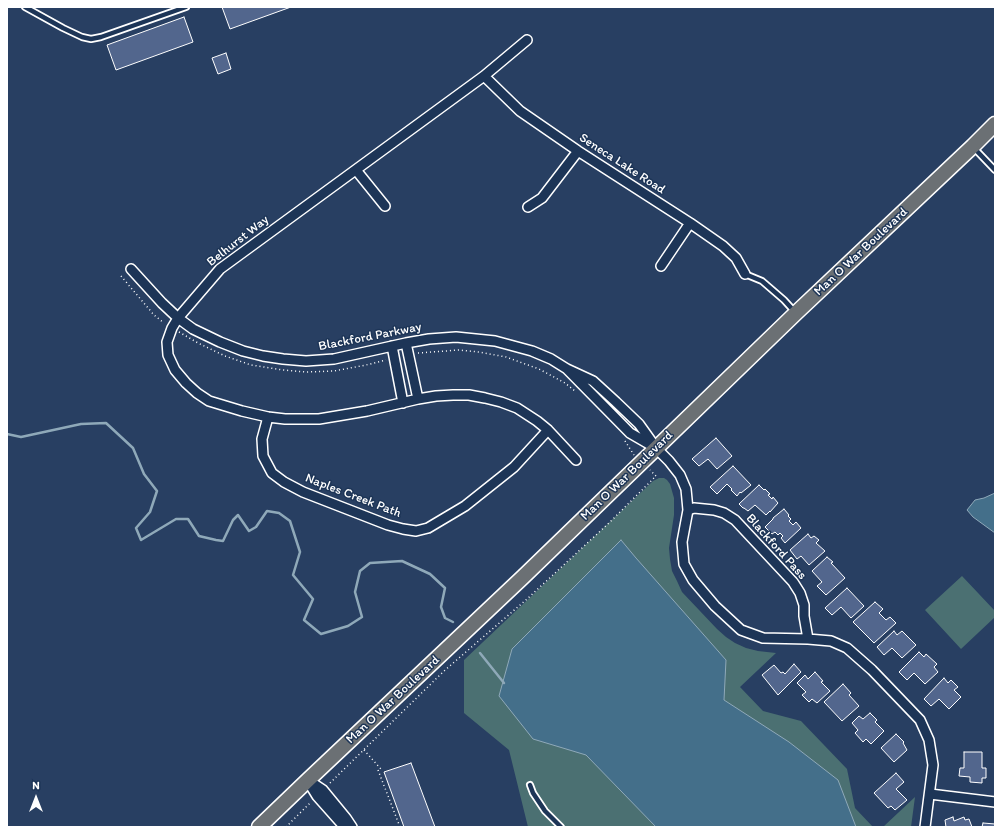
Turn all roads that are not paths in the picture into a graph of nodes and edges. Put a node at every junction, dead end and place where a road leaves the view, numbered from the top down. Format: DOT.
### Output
graph roads {
  1 [pos="25,7"];
  2 [pos="186,7"];
  3 [pos="527,40"];
  4 [pos="484,76"];
  5 [pos="995,124"];
  6 [pos="973,146"];
  7 [pos="578,151"];
  8 [pos="356,170"];
  9 [pos="995,170"];
  10 [pos="385,206"];
  11 [pos="528,207"];
  12 [pos="690,224"];
  13 [pos="661,266"];
  14 [pos="131,269"];
  15 [pos="745,274"];
  16 [pos="796,313"];
  17 [pos="178,318"];
  18 [pos="406,343"];
  19 [pos="392,346"];
  20 [pos="418,399"];
  21 [pos="403,403"];
  22 [pos="268,416"];
  23 [pos="548,430"];
  24 [pos="656,448"];
  25 [pos="576,460"];
  26 [pos="688,510"];
  27 [pos="808,639"];
  28 [pos="308,780"];
  29 [pos="530,785"];
  30 [pos="930,794"];
  31 [pos="995,802"];
  32 [pos="259,827"];
  33 [pos="351,827"];
  34 [pos="561,827"];
  35 [pos="925,827"];
  1 -- 2 [label="lane"];
  3 -- 4 [label="street, Belhurst Way"];
  4 -- 7 [label="street, Seneca Lake Road"];
  4 -- 8 [label="street, Belhurst Way"];
  5 -- 6 [label="main road, Man O War Boulevard"];
  6 -- 9 [label="lane"];
  6 -- 16 [label="main road, Man O War Boulevard"];
  7 -- 11 [label="street"];
  7 -- 12 [label="street, Seneca Lake Road"];
  8 -- 10 [label="street"];
  8 -- 17 [label="street, Belhurst Way"];
  12 -- 13 [label="street"];
  12 -- 15 [label="street, Seneca Lake Road"];
  14 -- 17 [label="street, Blackford Parkway"];
  15 -- 16 [label="lane"];
  16 -- 24 [label="main road, Man O War Boulevard"];
  17 -- 19 [label="street, Blackford Parkway"];
  17 -- 22 [label="street, Belhurst Way"];
  18 -- 19 [label="street, Blackford Parkway"];
  18 -- 20 [label="street"];
  18 -- 24 [label="street, Blackford Parkway"];
  19 -- 21 [label="street"];
  20 -- 21 [label="street, Belhurst Way"];
  20 -- 23 [label="street, Belhurst Way"];
  21 -- 22 [label="street, Belhurst Way"];
  22 -- 23 [label="street, Naples Creek Path"];
  23 -- 25 [label="street, Belhurst Way"];
  24 -- 26 [label="street, Blackford Parkway"];
  24 -- 28 [label="main road, Man O War Boulevard"];
  26 -- 27 [label="street, Blackford Pass"];
  26 -- 27 [label="street, Blackford Parkway"];
  27 -- 30 [label="street, Blackford Parkway"];
  28 -- 32 [label="main road, Man O War Boulevard"];
  28 -- 33 [label="street"];
  29 -- 34 [label="lane"];
  30 -- 31 [label="street"];
  30 -- 35 [label="street, Blackford Parkway"];
}
